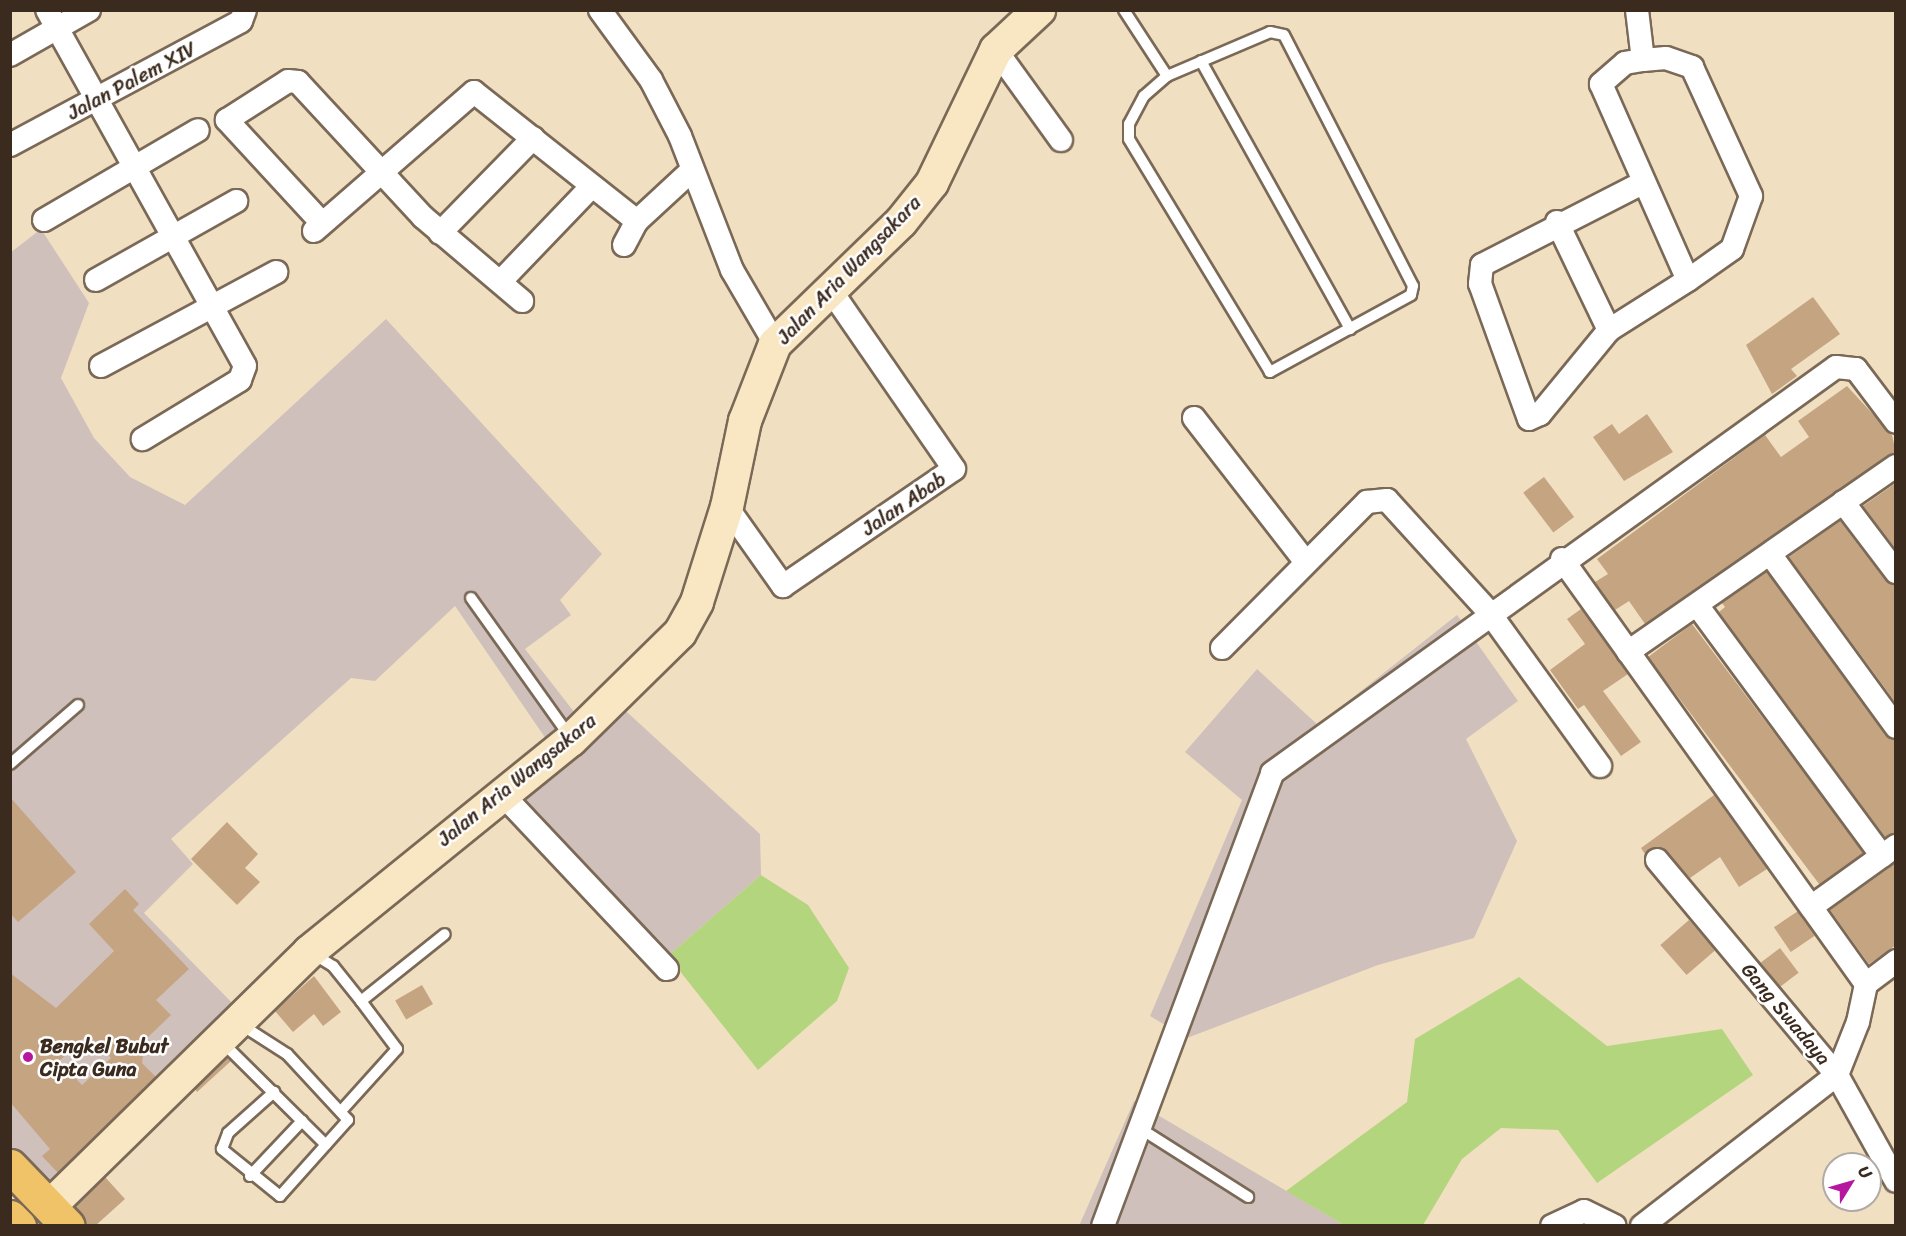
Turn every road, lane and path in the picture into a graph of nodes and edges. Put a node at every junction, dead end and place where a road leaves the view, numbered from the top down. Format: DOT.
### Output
graph roads {
  1 [pos="88,10"];
  2 [pos="245,10"];
  3 [pos="600,10"];
  4 [pos="1039,10"];
  5 [pos="1124,10"];
  6 [pos="1637,10"];
  7 [pos="52,19"];
  8 [pos="996,50"];
  9 [pos="10,55"];
  10 [pos="1643,60"];
  11 [pos="1201,61"];
  12 [pos="1167,76"];
  13 [pos="96,100"];
  14 [pos="198,130"];
  15 [pos="533,138"];
  16 [pos="1061,140"];
  17 [pos="10,145"];
  18 [pos="133,166"];
  19 [pos="690,172"];
  20 [pos="377,173"];
  21 [pos="1644,182"];
  22 [pos="591,187"];
  23 [pos="236,201"];
  24 [pos="44,220"];
  25 [pos="637,221"];
  26 [pos="1557,222"];
  27 [pos="440,232"];
  28 [pos="172,237"];
  29 [pos="624,246"];
  30 [pos="276,272"];
  31 [pos="96,280"];
  32 [pos="1688,280"];
  33 [pos="501,281"];
  34 [pos="830,289"];
  35 [pos="522,301"];
  36 [pos="210,305"];
  37 [pos="1350,329"];
  38 [pos="1610,330"];
  39 [pos="775,344"];
  40 [pos="101,366"];
  41 [pos="1194,418"];
  42 [pos="1896,422"];
  43 [pos="143,439"];
  44 [pos="1896,466"];
  45 [pos="1843,502"];
  46 [pos="727,507"];
  47 [pos="1770,554"];
  48 [pos="1562,559"];
  49 [pos="1305,561"];
  50 [pos="1896,572"];
  51 [pos="471,598"];
  52 [pos="1697,605"];
  53 [pos="1488,612"];
  54 [pos="1222,648"];
  55 [pos="1628,652"];
  56 [pos="78,705"];
  57 [pos="1896,727"];
  58 [pos="572,740"];
  59 [pos="10,764"];
  60 [pos="1600,766"];
  61 [pos="501,793"];
  62 [pos="1889,851"];
  63 [pos="1657,860"];
  64 [pos="1811,908"];
  65 [pos="445,934"];
  66 [pos="309,952"];
  67 [pos="1896,961"];
  68 [pos="667,969"];
  69 [pos="1866,984"];
  70 [pos="361,1000"];
  71 [pos="229,1031"];
  72 [pos="1837,1075"];
  73 [pos="274,1092"];
  74 [pos="342,1110"];
  75 [pos="302,1121"];
  76 [pos="1141,1129"];
  77 [pos="326,1145"];
  78 [pos="10,1166"];
  79 [pos="250,1176"];
  80 [pos="1896,1181"];
  81 [pos="1248,1197"];
  82 [pos="59,1216"];
  83 [pos="10,1217"];
  84 [pos="19,1226"];
  85 [pos="1103,1226"];
  86 [pos="1552,1226"];
  87 [pos="1615,1226"];
  88 [pos="1642,1226"];
  1 -- 7 [label="street"];
  2 -- 13 [label="street, Jalan Palem XIV"];
  3 -- 19 [label="street"];
  4 -- 8 [label="street, Jalan Aria Wangsakara"];
  5 -- 12 [label="lane"];
  6 -- 10 [label="street"];
  7 -- 9 [label="street"];
  7 -- 13 [label="street"];
  8 -- 16 [label="street"];
  8 -- 34 [label="street, Jalan Aria Wangsakara"];
  10 -- 21 [label="street"];
  10 -- 32 [label="street"];
  11 -- 12 [label="lane"];
  11 -- 37 [label="lane"];
  11 -- 37 [label="lane"];
  12 -- 37 [label="lane"];
  13 -- 17 [label="street, Jalan Palem XIV"];
  13 -- 18 [label="street"];
  14 -- 18 [label="street"];
  15 -- 20 [label="street"];
  15 -- 22 [label="street"];
  15 -- 27 [label="street"];
  18 -- 24 [label="street"];
  18 -- 28 [label="street"];
  19 -- 25 [label="street"];
  19 -- 39 [label="street"];
  20 -- 20 [label="street"];
  20 -- 27 [label="street"];
  21 -- 26 [label="street"];
  21 -- 32 [label="street"];
  22 -- 25 [label="street"];
  22 -- 33 [label="street"];
  23 -- 28 [label="street"];
  25 -- 29 [label="street"];
  26 -- 38 [label="street"];
  26 -- 38 [label="street"];
  27 -- 33 [label="street"];
  28 -- 31 [label="street"];
  28 -- 36 [label="street"];
  30 -- 36 [label="street"];
  32 -- 38 [label="street"];
  33 -- 35 [label="street"];
  34 -- 39 [label="street, Jalan Aria Wangsakara"];
  34 -- 46 [label="street, Jalan Abab"];
  36 -- 40 [label="street"];
  36 -- 43 [label="street"];
  39 -- 46 [label="street, Jalan Aria Wangsakara"];
  41 -- 49 [label="street"];
  42 -- 48 [label="street"];
  44 -- 45 [label="street"];
  45 -- 47 [label="street"];
  45 -- 50 [label="street"];
  46 -- 58 [label="street, Jalan Aria Wangsakara"];
  47 -- 52 [label="street"];
  47 -- 57 [label="street"];
  48 -- 53 [label="street"];
  48 -- 55 [label="street"];
  49 -- 53 [label="street"];
  49 -- 54 [label="street"];
  51 -- 58 [label="lane"];
  52 -- 55 [label="street"];
  52 -- 62 [label="street"];
  53 -- 60 [label="street"];
  53 -- 76 [label="street"];
  55 -- 64 [label="street"];
  56 -- 59 [label="lane"];
  58 -- 61 [label="street, Jalan Aria Wangsakara"];
  61 -- 66 [label="street, Jalan Aria Wangsakara"];
  61 -- 68 [label="street"];
  62 -- 64 [label="street"];
  63 -- 72 [label="street, Gang Swadaya"];
  64 -- 69 [label="street"];
  65 -- 70 [label="lane"];
  66 -- 70 [label="lane"];
  66 -- 71 [label="street, Jalan Aria Wangsakara"];
  67 -- 69 [label="street"];
  69 -- 72 [label="street"];
  70 -- 74 [label="lane"];
  71 -- 73 [label="lane"];
  71 -- 74 [label="lane"];
  71 -- 82 [label="street, Jalan Aria Wangsakara"];
  72 -- 80 [label="street, Gang Swadaya"];
  72 -- 88 [label="street"];
  73 -- 75 [label="lane"];
  73 -- 79 [label="lane"];
  74 -- 77 [label="lane"];
  75 -- 77 [label="lane"];
  75 -- 79 [label="lane"];
  76 -- 81 [label="lane"];
  76 -- 85 [label="street"];
  77 -- 79 [label="lane"];
  78 -- 82 [label="highway"];
  83 -- 84 [label="highway"];
  86 -- 87 [label="street"];
}
